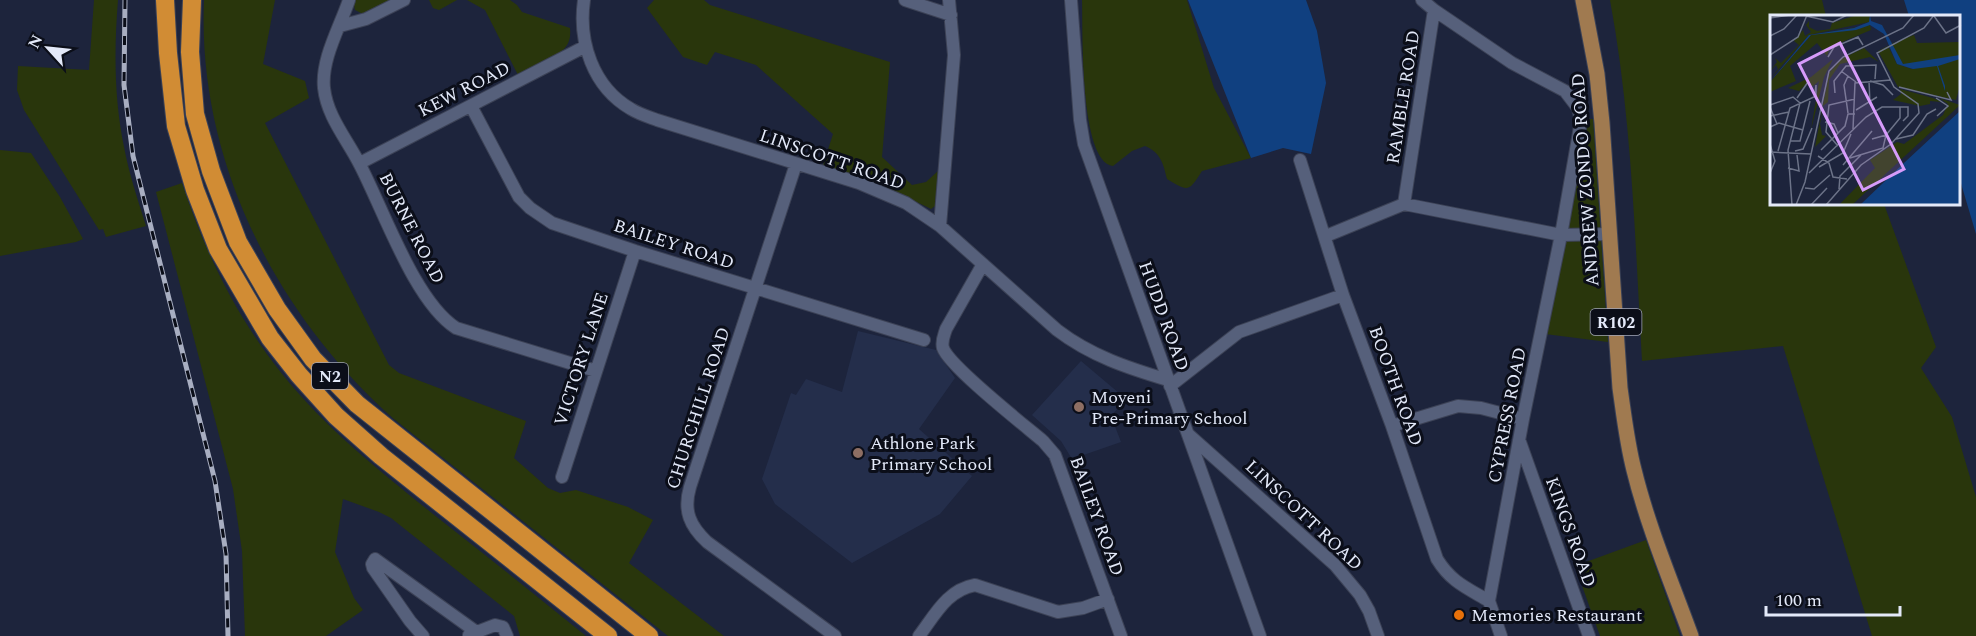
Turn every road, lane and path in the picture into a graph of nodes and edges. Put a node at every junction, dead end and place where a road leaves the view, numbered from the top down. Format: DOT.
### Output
graph roads {
  1 [pos="165,0"];
  2 [pos="192,0"];
  3 [pos="349,0"];
  4 [pos="404,0"];
  5 [pos="584,0"];
  6 [pos="904,0"];
  7 [pos="950,0"];
  8 [pos="1071,0"];
  9 [pos="1422,0"];
  10 [pos="1583,0"];
  11 [pos="1434,10"];
  12 [pos="951,15"];
  13 [pos="340,26"];
  14 [pos="584,47"];
  15 [pos="471,106"];
  16 [pos="1300,160"];
  17 [pos="360,164"];
  18 [pos="796,164"];
  19 [pos="1404,204"];
  20 [pos="940,226"];
  21 [pos="1609,234"];
  22 [pos="1561,235"];
  23 [pos="1326,236"];
  24 [pos="635,251"];
  25 [pos="983,264"];
  26 [pos="756,288"];
  27 [pos="1343,295"];
  28 [pos="924,340"];
  29 [pos="596,371"];
  30 [pos="1169,383"];
  31 [pos="1523,419"];
  32 [pos="1392,426"];
  33 [pos="1188,434"];
  34 [pos="1519,439"];
  35 [pos="562,477"];
  36 [pos="405,579"];
  37 [pos="1108,599"];
  38 [pos="1489,601"];
  39 [pos="398,604"];
  40 [pos="472,634"];
  41 [pos="423,636"];
  42 [pos="507,636"];
  43 [pos="608,636"];
  44 [pos="650,636"];
  45 [pos="835,636"];
  46 [pos="918,636"];
  47 [pos="1121,636"];
  48 [pos="1260,636"];
  49 [pos="1378,636"];
  50 [pos="1501,636"];
  51 [pos="1589,636"];
  52 [pos="1691,636"];
  1 -- 43 [label="highway, N2"];
  2 -- 44 [label="highway, N2"];
  3 -- 13 [label="street, BURNE ROAD"];
  4 -- 13 [label="street"];
  5 -- 14 [label="street, LINSCOTT ROAD"];
  6 -- 12 [label="street"];
  7 -- 12 [label="street"];
  8 -- 30 [label="street, HUDD ROAD"];
  9 -- 11 [label="street, RAMBLE ROAD"];
  10 -- 21 [label="main road, ANDREW ZONDO ROAD / R102"];
  11 -- 19 [label="street, RAMBLE ROAD"];
  11 -- 22 [label="street, CYPRESS ROAD"];
  12 -- 20 [label="street"];
  13 -- 17 [label="street, BURNE ROAD"];
  14 -- 15 [label="street, KEW ROAD"];
  14 -- 18 [label="street, LINSCOTT ROAD"];
  15 -- 17 [label="street, KEW ROAD"];
  15 -- 24 [label="street, BAILEY ROAD"];
  16 -- 23 [label="street, BOOTH ROAD"];
  17 -- 29 [label="street, BURNE ROAD"];
  18 -- 20 [label="street, LINSCOTT ROAD"];
  18 -- 26 [label="street, CHURCHILL ROAD"];
  19 -- 22 [label="street"];
  19 -- 23 [label="street"];
  20 -- 25 [label="street, LINSCOTT ROAD"];
  21 -- 22 [label="street"];
  21 -- 52 [label="main road, ANDREW ZONDO ROAD / R102"];
  22 -- 31 [label="street, CYPRESS ROAD"];
  23 -- 27 [label="street, BOOTH ROAD"];
  24 -- 26 [label="street, BAILEY ROAD"];
  24 -- 29 [label="street, VICTORY LANE"];
  25 -- 30 [label="street, LINSCOTT ROAD"];
  25 -- 37 [label="street, BAILEY ROAD"];
  26 -- 28 [label="street, BAILEY ROAD"];
  26 -- 45 [label="street, CHURCHILL ROAD"];
  27 -- 30 [label="street"];
  27 -- 32 [label="street, BOOTH ROAD"];
  29 -- 35 [label="street, VICTORY LANE"];
  30 -- 33 [label="street, HUDD ROAD"];
  31 -- 32 [label="street"];
  31 -- 34 [label="street, CYPRESS ROAD"];
  32 -- 38 [label="street, BOOTH ROAD"];
  33 -- 48 [label="street, HUDD ROAD"];
  33 -- 49 [label="street, LINSCOTT ROAD"];
  34 -- 38 [label="street, CYPRESS ROAD"];
  34 -- 51 [label="street, KINGS ROAD"];
  36 -- 39 [label="street"];
  36 -- 39 [label="street"];
  36 -- 40 [label="street"];
  37 -- 46 [label="street"];
  37 -- 47 [label="street, BAILEY ROAD"];
  38 -- 50 [label="street"];
  39 -- 41 [label="street"];
  40 -- 42 [label="street"];
}
